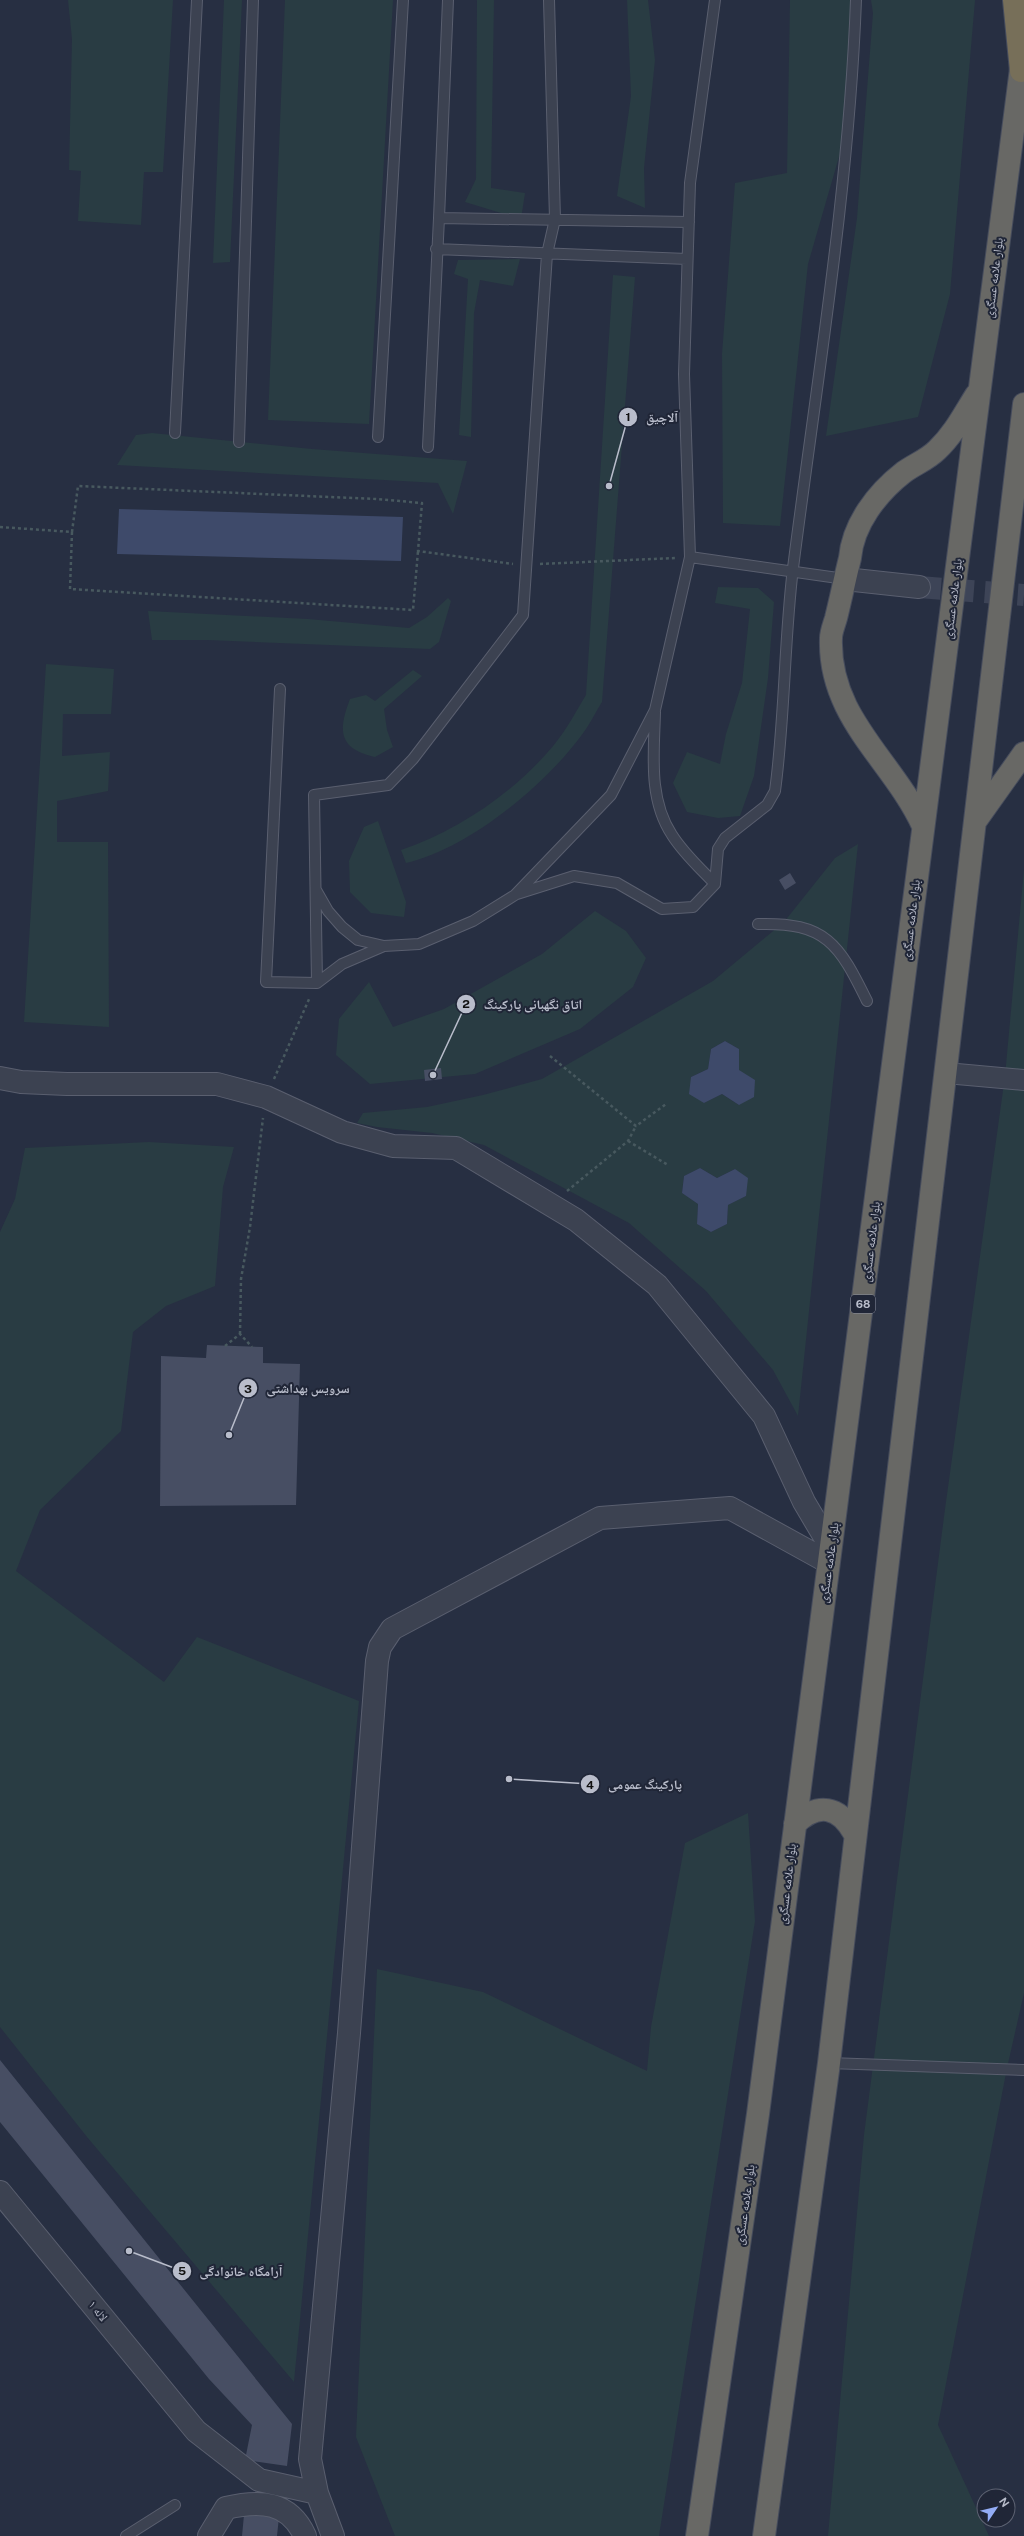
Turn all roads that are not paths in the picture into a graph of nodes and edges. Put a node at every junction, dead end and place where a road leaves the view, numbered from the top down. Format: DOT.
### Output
graph roads {
  1 [pos="197,0"];
  2 [pos="253,0"];
  3 [pos="402,0"];
  4 [pos="448,0"];
  5 [pos="549,0"];
  6 [pos="715,0"];
  7 [pos="856,0"];
  8 [pos="1014,0"];
  9 [pos="1024,41"];
  10 [pos="1021,71"];
  11 [pos="439,218"];
  12 [pos="556,219"];
  13 [pos="689,222"];
  14 [pos="436,250"];
  15 [pos="547,254"];
  16 [pos="687,259"];
  17 [pos="980,389"];
  18 [pos="1024,404"];
  19 [pos="176,433"];
  20 [pos="378,437"];
  21 [pos="239,442"];
  22 [pos="428,447"];
  23 [pos="690,557"];
  24 [pos="793,572"];
  25 [pos="845,579"];
  26 [pos="919,587"];
  27 [pos="280,689"];
  28 [pos="655,710"];
  29 [pos="1024,753"];
  30 [pos="975,822"];
  31 [pos="923,826"];
  32 [pos="715,884"];
  33 [pos="316,890"];
  34 [pos="515,895"];
  35 [pos="758,924"];
  36 [pos="384,946"];
  37 [pos="317,984"];
  38 [pos="867,1001"];
  39 [pos="946,1073"];
  40 [pos="0,1078"];
  41 [pos="1024,1080"];
  42 [pos="829,1554"];
  43 [pos="795,1824"];
  44 [pos="854,1833"];
  45 [pos="829,2063"];
  46 [pos="1024,2070"];
  47 [pos="0,2192"];
  48 [pos="317,2493"];
  49 [pos="175,2505"];
  50 [pos="126,2536"];
  51 [pos="209,2536"];
  52 [pos="305,2536"];
  53 [pos="333,2536"];
  54 [pos="697,2536"];
  55 [pos="765,2536"];
  1 -- 19 [label="lane"];
  2 -- 21 [label="lane"];
  3 -- 20 [label="lane"];
  4 -- 11 [label="lane"];
  5 -- 12 [label="lane"];
  6 -- 13 [label="lane"];
  7 -- 24 [label="lane"];
  8 -- 10 [label="highway"];
  9 -- 10 [label="highway, بلوار علامه عسگری / 68"];
  10 -- 17 [label="highway, بلوار علامه عسگری / 68"];
  11 -- 12 [label="lane"];
  11 -- 14 [label="lane"];
  12 -- 13 [label="lane"];
  12 -- 15 [label="lane"];
  13 -- 16 [label="lane"];
  14 -- 15 [label="lane"];
  14 -- 22 [label="lane"];
  15 -- 16 [label="lane"];
  15 -- 33 [label="lane"];
  16 -- 23 [label="lane"];
  17 -- 25 [label="highway"];
  17 -- 31 [label="highway, بلوار علامه عسگری / 68"];
  18 -- 30 [label="highway"];
  23 -- 24 [label="lane"];
  23 -- 28 [label="lane"];
  24 -- 25 [label="lane"];
  24 -- 32 [label="lane"];
  25 -- 26 [label="street"];
  25 -- 31 [label="highway"];
  27 -- 37 [label="lane"];
  28 -- 32 [label="lane"];
  28 -- 34 [label="lane"];
  29 -- 30 [label="highway"];
  30 -- 39 [label="highway"];
  31 -- 42 [label="highway, بلوار علامه عسگری / 68"];
  32 -- 34 [label="lane"];
  33 -- 36 [label="lane"];
  33 -- 37 [label="lane"];
  34 -- 36 [label="lane"];
  35 -- 38 [label="lane"];
  36 -- 37 [label="lane"];
  39 -- 41 [label="street"];
  39 -- 44 [label="highway"];
  40 -- 42 [label="street"];
  42 -- 43 [label="highway, بلوار علامه عسگری / 68"];
  42 -- 48 [label="street"];
  43 -- 44 [label="highway"];
  43 -- 54 [label="highway, بلوار علامه عسگری / 68"];
  44 -- 45 [label="highway"];
  45 -- 46 [label="lane"];
  45 -- 55 [label="highway"];
  47 -- 48 [label="street, لاله ۱"];
  48 -- 53 [label="street"];
  49 -- 50 [label="lane"];
  51 -- 52 [label="street"];
}
